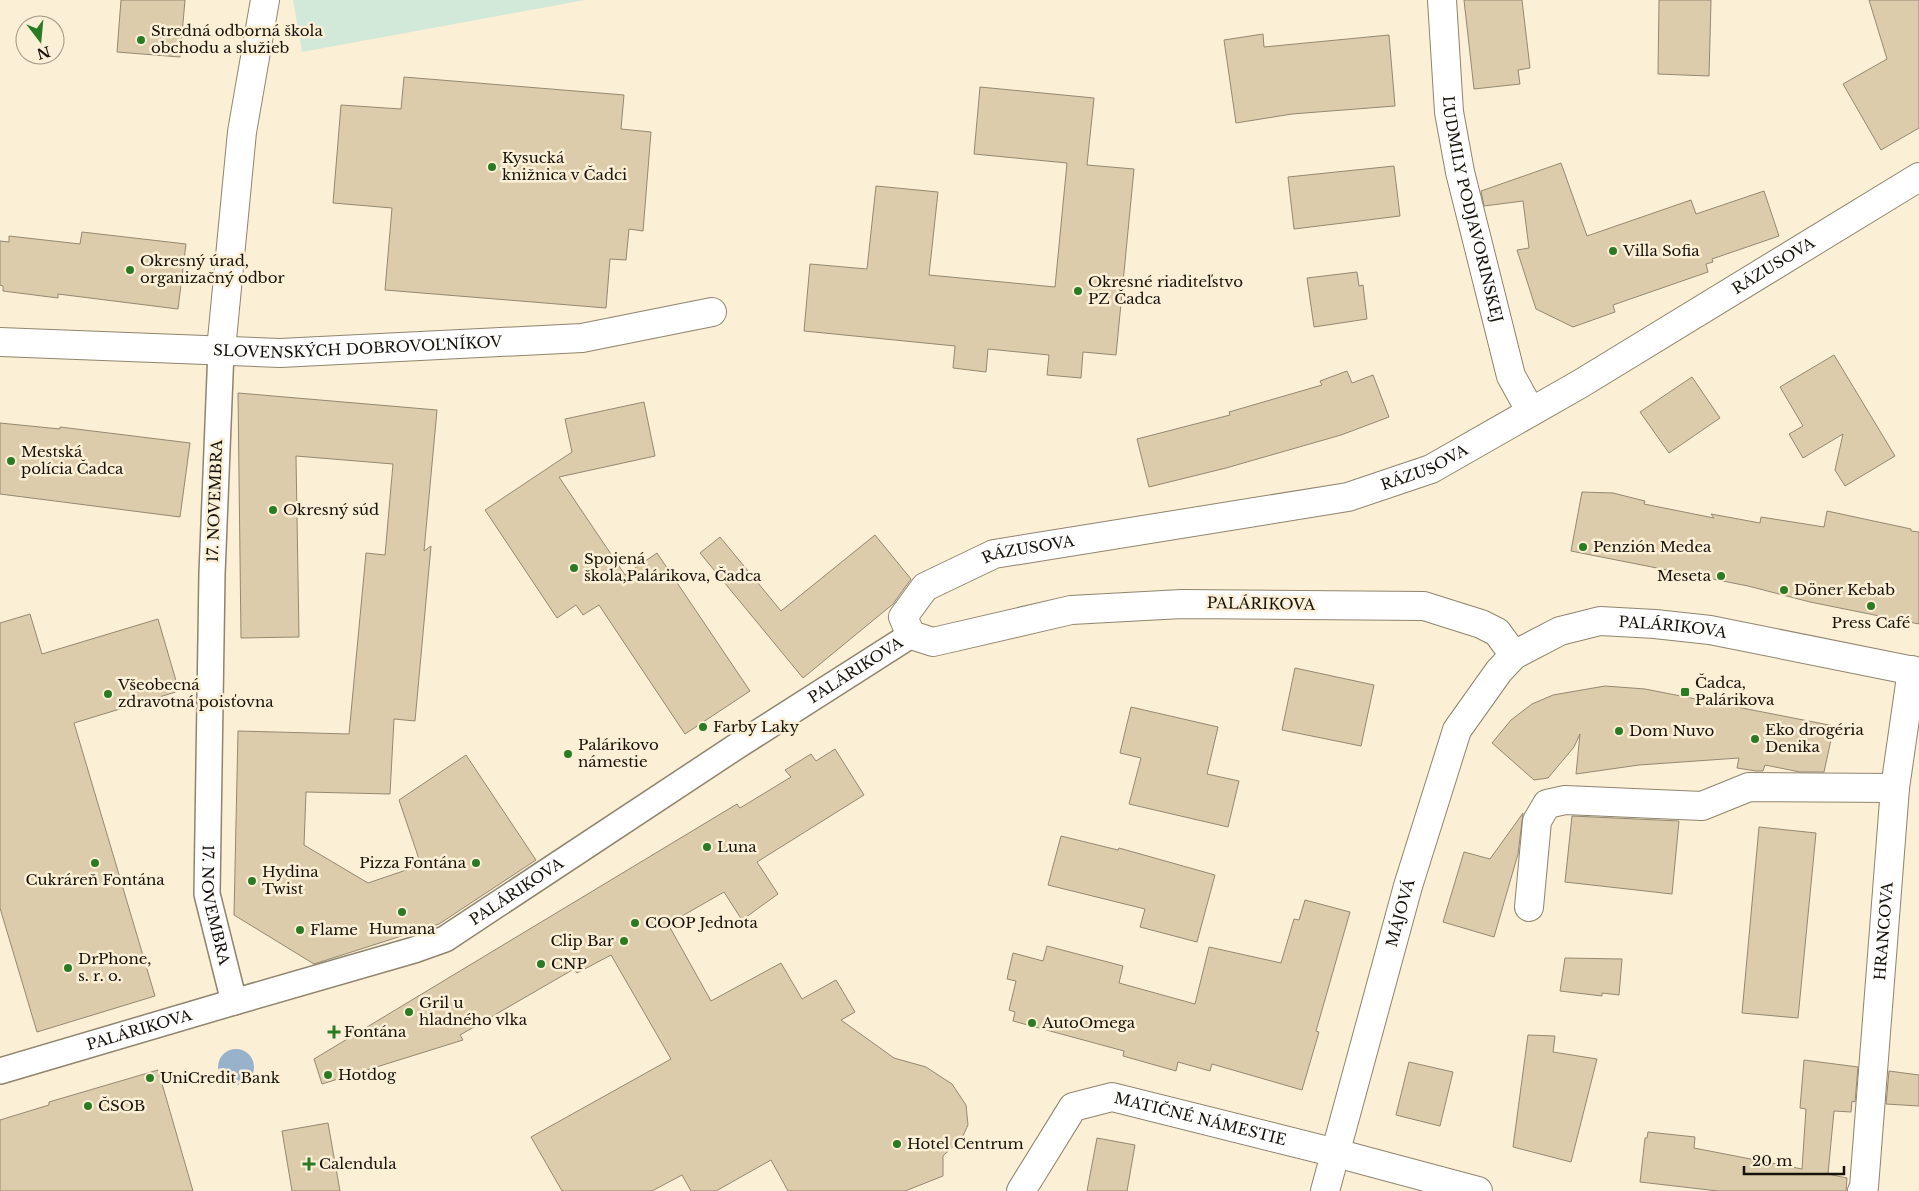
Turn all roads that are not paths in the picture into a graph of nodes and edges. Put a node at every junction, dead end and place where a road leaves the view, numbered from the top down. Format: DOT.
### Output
graph roads {
  1 [pos="265,0"];
  2 [pos="1442,0"];
  3 [pos="1919,178"];
  4 [pos="712,312"];
  5 [pos="0,342"];
  6 [pos="221,350"];
  7 [pos="1531,412"];
  8 [pos="911,635"];
  9 [pos="1514,655"];
  10 [pos="1915,671"];
  11 [pos="1895,788"];
  12 [pos="1529,907"];
  13 [pos="234,1002"];
  14 [pos="0,1071"];
  15 [pos="1336,1153"];
  16 [pos="1021,1191"];
  17 [pos="1325,1191"];
  18 [pos="1478,1191"];
  19 [pos="1862,1191"];
  1 -- 6 [label="street, 17. NOVEMBRA"];
  2 -- 7 [label="street, ĽUDMILY PODJAVORINSKEJ"];
  3 -- 7 [label="street, RÁZUSOVA"];
  4 -- 6 [label="street, SLOVENSKÝCH DOBROVOĽNÍKOV"];
  5 -- 6 [label="street, SLOVENSKÝCH DOBROVOĽNÍKOV"];
  6 -- 13 [label="street, 17. NOVEMBRA"];
  7 -- 8 [label="street, RÁZUSOVA"];
  8 -- 9 [label="street, PALÁRIKOVA"];
  8 -- 13 [label="street, PALÁRIKOVA"];
  9 -- 10 [label="street, PALÁRIKOVA"];
  9 -- 15 [label="street, MÁJOVÁ"];
  10 -- 11 [label="street, HRANCOVA"];
  11 -- 12 [label="street"];
  11 -- 19 [label="street, HRANCOVA"];
  13 -- 14 [label="street, PALÁRIKOVA"];
  15 -- 16 [label="street, MATIČNÉ NÁMESTIE"];
  15 -- 17 [label="street, MÁJOVÁ"];
  15 -- 18 [label="street, MATIČNÉ NÁMESTIE"];
}
